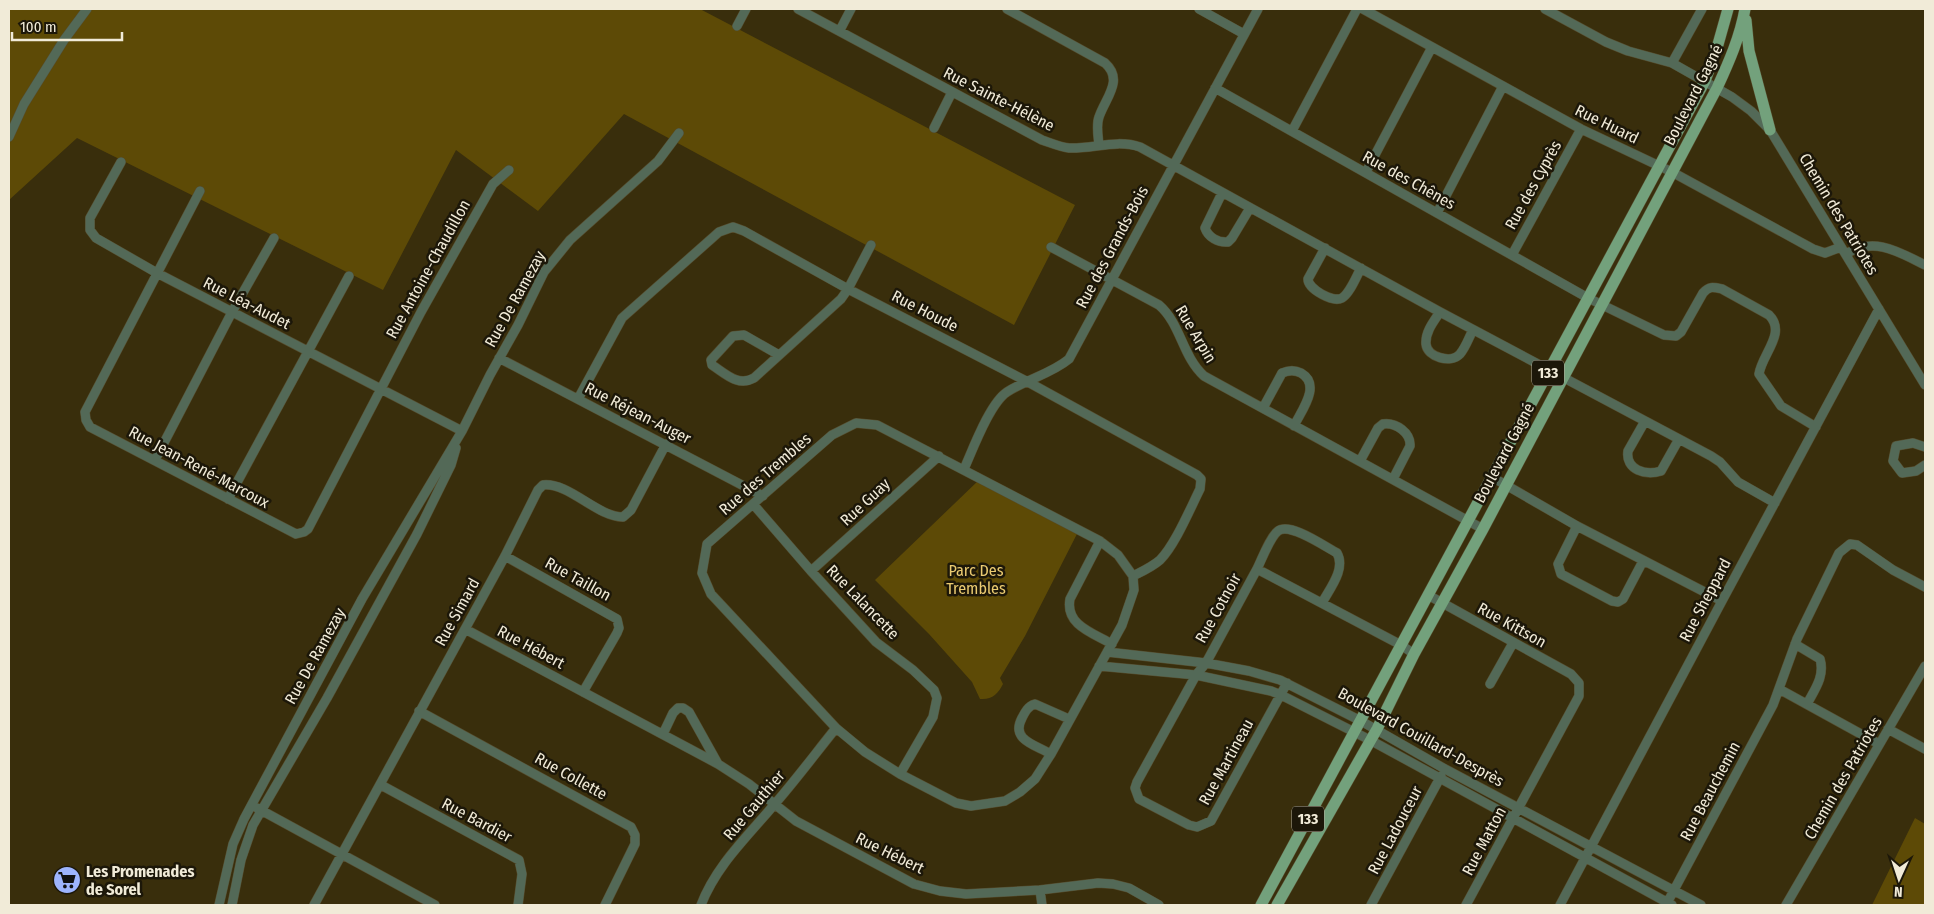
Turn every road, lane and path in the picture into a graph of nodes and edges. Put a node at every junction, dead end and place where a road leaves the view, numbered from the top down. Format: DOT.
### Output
graph roads {
  1 [pos="87,9"];
  2 [pos="746,9"];
  3 [pos="798,9"];
  4 [pos="851,9"];
  5 [pos="1007,9"];
  6 [pos="1199,9"];
  7 [pos="1258,9"];
  8 [pos="1357,9"];
  9 [pos="1363,9"];
  10 [pos="1545,9"];
  11 [pos="1702,9"];
  12 [pos="1728,9"];
  13 [pos="1746,9"];
  14 [pos="737,26"];
  15 [pos="840,30"];
  16 [pos="1244,34"];
  17 [pos="1432,47"];
  18 [pos="1672,63"];
  19 [pos="1705,81"];
  20 [pos="1503,86"];
  21 [pos="1215,88"];
  22 [pos="1717,88"];
  23 [pos="952,92"];
  24 [pos="934,128"];
  25 [pos="1581,129"];
  26 [pos="1770,130"];
  27 [pos="1292,131"];
  28 [pos="679,133"];
  29 [pos="9,137"];
  30 [pos="1098,145"];
  31 [pos="121,162"];
  32 [pos="1172,166"];
  33 [pos="1660,167"];
  34 [pos="509,170"];
  35 [pos="1366,172"];
  36 [pos="1672,172"];
  37 [pos="200,191"];
  38 [pos="1222,193"];
  39 [pos="1250,208"];
  40 [pos="1437,213"];
  41 [pos="274,238"];
  42 [pos="871,245"];
  43 [pos="1051,247"];
  44 [pos="1325,248"];
  45 [pos="1844,251"];
  46 [pos="1512,255"];
  47 [pos="1925,264"];
  48 [pos="1361,268"];
  49 [pos="157,273"];
  50 [pos="349,276"];
  51 [pos="1111,279"];
  52 [pos="848,289"];
  53 [pos="1588,298"];
  54 [pos="1602,304"];
  55 [pos="1879,309"];
  56 [pos="232,312"];
  57 [pos="1440,312"];
  58 [pos="1473,330"];
  59 [pos="307,350"];
  60 [pos="779,354"];
  61 [pos="499,358"];
  62 [pos="1550,370"];
  63 [pos="1562,377"];
  64 [pos="1028,382"];
  65 [pos="1925,385"];
  66 [pos="381,389"];
  67 [pos="578,399"];
  68 [pos="1263,408"];
  69 [pos="1645,420"];
  70 [pos="1294,426"];
  71 [pos="1816,426"];
  72 [pos="462,432"];
  73 [pos="1679,439"];
  74 [pos="666,444"];
  75 [pos="1925,447"];
  76 [pos="939,456"];
  77 [pos="156,460"];
  78 [pos="1360,462"];
  79 [pos="1925,464"];
  80 [pos="964,469"];
  81 [pos="1492,477"];
  82 [pos="1393,479"];
  83 [pos="1505,484"];
  84 [pos="763,496"];
  85 [pos="228,499"];
  86 [pos="1775,503"];
  87 [pos="753,504"];
  88 [pos="1469,520"];
  89 [pos="1577,526"];
  90 [pos="1483,529"];
  91 [pos="1100,541"];
  92 [pos="505,556"];
  93 [pos="1643,562"];
  94 [pos="1257,569"];
  95 [pos="811,571"];
  96 [pos="1133,576"];
  97 [pos="370,587"];
  98 [pos="1925,587"];
  99 [pos="384,594"];
  100 [pos="1428,596"];
  101 [pos="1722,601"];
  102 [pos="1322,603"];
  103 [pos="1442,604"];
  104 [pos="465,629"];
  105 [pos="1513,643"];
  106 [pos="1795,644"];
  107 [pos="1401,646"];
  108 [pos="1109,648"];
  109 [pos="1414,654"];
  110 [pos="1206,663"];
  111 [pos="1099,666"];
  112 [pos="1925,666"];
  113 [pos="1196,675"];
  114 [pos="1287,683"];
  115 [pos="1579,683"];
  116 [pos="1490,684"];
  117 [pos="1779,689"];
  118 [pos="312,691"];
  119 [pos="584,692"];
  120 [pos="1281,695"];
  121 [pos="327,698"];
  122 [pos="1807,704"];
  123 [pos="420,711"];
  124 [pos="1068,719"];
  125 [pos="1361,720"];
  126 [pos="836,728"];
  127 [pos="1376,729"];
  128 [pos="1888,729"];
  129 [pos="1355,732"];
  130 [pos="663,734"];
  131 [pos="1370,740"];
  132 [pos="1879,744"];
  133 [pos="1925,749"];
  134 [pos="1051,754"];
  135 [pos="718,764"];
  136 [pos="1445,768"];
  137 [pos="900,774"];
  138 [pos="1439,780"];
  139 [pos="381,785"];
  140 [pos="252,805"];
  141 [pos="774,805"];
  142 [pos="1519,807"];
  143 [pos="262,810"];
  144 [pos="1513,818"];
  145 [pos="1592,846"];
  146 [pos="341,855"];
  147 [pos="1585,858"];
  148 [pos="1040,890"];
  149 [pos="1674,890"];
  150 [pos="1668,904"];
  151 [pos="219,905"];
  152 [pos="232,905"];
  153 [pos="314,905"];
  154 [pos="434,905"];
  155 [pos="518,905"];
  156 [pos="605,905"];
  157 [pos="701,905"];
  158 [pos="1042,905"];
  159 [pos="1159,905"];
  160 [pos="1260,905"];
  161 [pos="1277,905"];
  162 [pos="1371,905"];
  163 [pos="1466,905"];
  164 [pos="1560,905"];
  165 [pos="1701,905"];
  166 [pos="1786,905"];
  1 -- 29 [label="street"];
  2 -- 14 [label="street"];
  3 -- 15 [label="street, Rue Sainte-Hélène"];
  4 -- 15 [label="street"];
  5 -- 30 [label="street"];
  6 -- 16 [label="street"];
  7 -- 16 [label="street, Rue des Grands-Bois"];
  8 -- 27 [label="street"];
  9 -- 17 [label="street, Rue Huard"];
  10 -- 18 [label="street, Chemin des Patriotes"];
  11 -- 18 [label="street"];
  12 -- 19 [label="main road, Boulevard Gagné / 133"];
  13 -- 22 [label="main road, Boulevard Gagné / 133"];
  13 -- 26 [label="main road"];
  15 -- 23 [label="street, Rue Sainte-Hélène"];
  16 -- 21 [label="street, Rue des Grands-Bois"];
  17 -- 20 [label="street, Rue Huard"];
  17 -- 35 [label="street"];
  18 -- 19 [label="street, Chemin des Patriotes"];
  19 -- 22 [label="street, Chemin des Patriotes"];
  19 -- 33 [label="main road, Boulevard Gagné / 133"];
  20 -- 25 [label="street, Rue Huard"];
  20 -- 40 [label="street"];
  21 -- 27 [label="street, Rue des Chênes"];
  21 -- 32 [label="street, Rue des Grands-Bois"];
  22 -- 26 [label="street, Chemin des Patriotes"];
  22 -- 36 [label="main road, Boulevard Gagné / 133"];
  23 -- 24 [label="street"];
  23 -- 30 [label="street, Rue Sainte-Hélène"];
  25 -- 33 [label="street, Rue Huard"];
  25 -- 46 [label="street, Rue des Cyprès"];
  26 -- 45 [label="street, Chemin des Patriotes"];
  27 -- 35 [label="street, Rue des Chênes"];
  28 -- 61 [label="street, Rue De Ramezay"];
  30 -- 32 [label="street, Rue Sainte-Hélène"];
  31 -- 49 [label="street, Rue Léa-Audet"];
  32 -- 38 [label="street, Rue Sainte-Hélène"];
  32 -- 51 [label="street, Rue des Grands-Bois"];
  33 -- 36 [label="street, Rue Huard"];
  33 -- 53 [label="main road, Boulevard Gagné / 133"];
  34 -- 66 [label="street, Rue Antoine-Chaudillon"];
  35 -- 40 [label="street, Rue des Chênes"];
  36 -- 45 [label="street, Rue Huard"];
  36 -- 54 [label="main road, Boulevard Gagné / 133"];
  37 -- 49 [label="street, Rue Jean-René-Marcoux"];
  38 -- 39 [label="street, Rue Sainte-Hélène"];
  38 -- 39 [label="street"];
  39 -- 44 [label="street, Rue Sainte-Hélène"];
  40 -- 46 [label="street, Rue des Chênes"];
  41 -- 56 [label="street"];
  42 -- 52 [label="street"];
  43 -- 51 [label="street, Rue Arpin"];
  44 -- 48 [label="street, Rue Sainte-Hélène"];
  44 -- 48 [label="street"];
  45 -- 47 [label="street, Rue Huard"];
  45 -- 55 [label="street, Chemin des Patriotes"];
  46 -- 53 [label="street, Rue des Chênes"];
  48 -- 57 [label="street, Rue Sainte-Hélène"];
  49 -- 56 [label="street, Rue Léa-Audet"];
  49 -- 77 [label="street, Rue Jean-René-Marcoux"];
  50 -- 59 [label="street"];
  51 -- 64 [label="street, Rue des Grands-Bois"];
  51 -- 68 [label="street, Rue Arpin"];
  52 -- 60 [label="street"];
  52 -- 64 [label="street, Rue Houde"];
  52 -- 67 [label="street, Rue Houde"];
  53 -- 54 [label="street, Rue des Chênes"];
  53 -- 62 [label="main road, Boulevard Gagné / 133"];
  54 -- 63 [label="main road, Boulevard Gagné / 133"];
  54 -- 71 [label="street, Rue des Chênes"];
  55 -- 65 [label="street, Chemin des Patriotes"];
  55 -- 71 [label="street, Rue Sheppard"];
  56 -- 59 [label="street, Rue Léa-Audet"];
  56 -- 77 [label="street"];
  57 -- 58 [label="street, Rue Sainte-Hélène"];
  57 -- 58 [label="street"];
  58 -- 62 [label="street, Rue Sainte-Hélène"];
  59 -- 66 [label="street, Rue Léa-Audet"];
  59 -- 85 [label="street"];
  60 -- 60 [label="street"];
  61 -- 67 [label="street, Rue Réjean-Auger"];
  61 -- 72 [label="street, Rue De Ramezay"];
  62 -- 63 [label="street, Rue Sainte-Hélène"];
  62 -- 81 [label="main road, Boulevard Gagné / 133"];
  63 -- 69 [label="street, Rue Sainte-Hélène"];
  63 -- 83 [label="main road, Boulevard Gagné / 133"];
  64 -- 80 [label="street, Rue des Grands-Bois"];
  64 -- 96 [label="street, Rue Houde"];
  66 -- 72 [label="street, Rue Léa-Audet"];
  66 -- 85 [label="street, Rue Jean-René-Marcoux"];
  67 -- 74 [label="street, Rue Réjean-Auger"];
  68 -- 70 [label="street, Rue Arpin"];
  68 -- 70 [label="street"];
  69 -- 73 [label="street, Rue Sainte-Hélène"];
  69 -- 73 [label="street"];
  70 -- 78 [label="street, Rue Arpin"];
  71 -- 86 [label="street, Rue Sheppard"];
  72 -- 97 [label="street, Rue De Ramezay"];
  72 -- 99 [label="street, Rue De Ramezay"];
  73 -- 86 [label="street, Rue Sainte-Hélène"];
  74 -- 84 [label="street, Rue Réjean-Auger"];
  74 -- 92 [label="street, Rue Simard"];
  75 -- 79 [label="street"];
  76 -- 80 [label="street, Rue des Trembles"];
  76 -- 84 [label="street, Rue des Trembles"];
  76 -- 95 [label="street, Rue Guay"];
  77 -- 85 [label="street, Rue Jean-René-Marcoux"];
  78 -- 82 [label="street, Rue Arpin"];
  78 -- 82 [label="street"];
  80 -- 91 [label="street, Rue des Trembles"];
  81 -- 83 [label="street"];
  81 -- 88 [label="main road, Boulevard Gagné / 133"];
  82 -- 88 [label="street, Rue Arpin"];
  83 -- 89 [label="street"];
  83 -- 90 [label="main road, Boulevard Gagné / 133"];
  84 -- 87 [label="street, Rue des Trembles"];
  86 -- 101 [label="street, Rue Sheppard"];
  87 -- 95 [label="street, Rue Lalancette"];
  87 -- 126 [label="street, Rue des Trembles"];
  88 -- 90 [label="street, Rue Arpin"];
  88 -- 100 [label="main road, Boulevard Gagné / 133"];
  89 -- 93 [label="street"];
  89 -- 93 [label="street"];
  90 -- 103 [label="main road, Boulevard Gagné / 133"];
  91 -- 96 [label="street, Rue des Trembles"];
  91 -- 108 [label="street"];
  92 -- 104 [label="street, Rue Simard"];
  92 -- 119 [label="street, Rue Taillon"];
  93 -- 101 [label="street"];
  94 -- 102 [label="street, Rue Cotnoir"];
  94 -- 102 [label="street, Rue Cotnoir"];
  94 -- 110 [label="street, Rue Cotnoir"];
  95 -- 137 [label="street, Rue Lalancette"];
  96 -- 108 [label="street, Rue des Trembles"];
  97 -- 99 [label="street"];
  97 -- 118 [label="street, Rue De Ramezay"];
  98 -- 106 [label="street, Rue Beauchemin"];
  99 -- 121 [label="street, Rue De Ramezay"];
  100 -- 103 [label="street, Rue Kittson"];
  100 -- 107 [label="main road, Boulevard Gagné / 133"];
  101 -- 145 [label="street, Rue Sheppard"];
  102 -- 107 [label="street, Rue Cotnoir"];
  103 -- 105 [label="street, Rue Kittson"];
  103 -- 109 [label="main road, Boulevard Gagné / 133"];
  104 -- 119 [label="street, Rue Hébert"];
  104 -- 123 [label="street, Rue Simard"];
  105 -- 115 [label="street, Rue Kittson"];
  105 -- 116 [label="street"];
  106 -- 117 [label="street, Rue Beauchemin"];
  106 -- 122 [label="street"];
  107 -- 109 [label="street, Rue Cotnoir"];
  107 -- 125 [label="main road, Boulevard Gagné / 133"];
  108 -- 110 [label="street, Boulevard Couillard-Desprès"];
  108 -- 111 [label="street, Rue des Trembles"];
  109 -- 127 [label="main road, Boulevard Gagné / 133"];
  110 -- 113 [label="street, Rue Cotnoir"];
  110 -- 114 [label="street, Boulevard Couillard-Desprès"];
  111 -- 113 [label="street, Boulevard Couillard-Desprès"];
  111 -- 124 [label="street, Rue des Trembles"];
  112 -- 128 [label="street, Chemin des Patriotes"];
  113 -- 120 [label="street, Boulevard Couillard-Desprès"];
  113 -- 120 [label="street, Rue Martineau"];
  114 -- 120 [label="street, Rue Martineau"];
  114 -- 125 [label="street, Boulevard Couillard-Desprès"];
  115 -- 142 [label="street, Rue Matton"];
  117 -- 122 [label="street"];
  117 -- 149 [label="street, Rue Beauchemin"];
  118 -- 121 [label="street"];
  118 -- 140 [label="street, Rue De Ramezay"];
  119 -- 130 [label="street, Rue Hébert"];
  120 -- 129 [label="street, Boulevard Couillard-Desprès"];
  121 -- 143 [label="street, Rue De Ramezay"];
  122 -- 132 [label="street"];
  123 -- 139 [label="street, Rue Simard"];
  123 -- 156 [label="street, Rue Collette"];
  124 -- 134 [label="street, Rue des Trembles"];
  124 -- 134 [label="street"];
  125 -- 127 [label="street, Boulevard Couillard-Desprès"];
  125 -- 129 [label="main road, Boulevard Gagné / 133"];
  126 -- 137 [label="street, Rue des Trembles"];
  126 -- 141 [label="street, Rue Gauthier"];
  127 -- 131 [label="main road, Boulevard Gagné / 133"];
  127 -- 136 [label="street, Boulevard Couillard-Desprès"];
  128 -- 132 [label="street, Chemin des Patriotes"];
  128 -- 133 [label="street"];
  129 -- 131 [label="street, Boulevard Couillard-Desprès"];
  129 -- 160 [label="main road, Boulevard Gagné / 133"];
  130 -- 135 [label="street, Rue Hébert"];
  130 -- 135 [label="street, Rue Hébert"];
  131 -- 138 [label="street, Boulevard Couillard-Desprès"];
  131 -- 161 [label="main road, Boulevard Gagné / 133"];
  132 -- 166 [label="street, Chemin des Patriotes"];
  134 -- 137 [label="street, Rue des Trembles"];
  135 -- 141 [label="street, Rue Hébert"];
  136 -- 138 [label="street, Rue Ladouceur"];
  136 -- 142 [label="street, Boulevard Couillard-Desprès"];
  138 -- 144 [label="street, Boulevard Couillard-Desprès"];
  138 -- 162 [label="street, Rue Ladouceur"];
  139 -- 146 [label="street, Rue Simard"];
  139 -- 155 [label="street, Rue Bardier"];
  140 -- 143 [label="street"];
  140 -- 151 [label="street, Rue De Ramezay"];
  141 -- 148 [label="street, Rue Hébert"];
  141 -- 157 [label="street, Rue Gauthier"];
  142 -- 144 [label="street, Rue Matton"];
  142 -- 145 [label="street, Boulevard Couillard-Desprès"];
  143 -- 146 [label="street"];
  143 -- 152 [label="street, Rue De Ramezay"];
  144 -- 147 [label="street, Boulevard Couillard-Desprès"];
  144 -- 163 [label="street, Rue Matton"];
  145 -- 147 [label="street, Rue Sheppard"];
  145 -- 149 [label="street, Boulevard Couillard-Desprès"];
  146 -- 153 [label="street, Rue Simard"];
  146 -- 154 [label="street"];
  147 -- 150 [label="street, Boulevard Couillard-Desprès"];
  147 -- 164 [label="street, Rue Sheppard"];
  148 -- 158 [label="street"];
  148 -- 159 [label="street, Rue Hébert"];
  149 -- 150 [label="street, Rue Beauchemin"];
  149 -- 165 [label="street, Boulevard Couillard-Desprès"];
}
